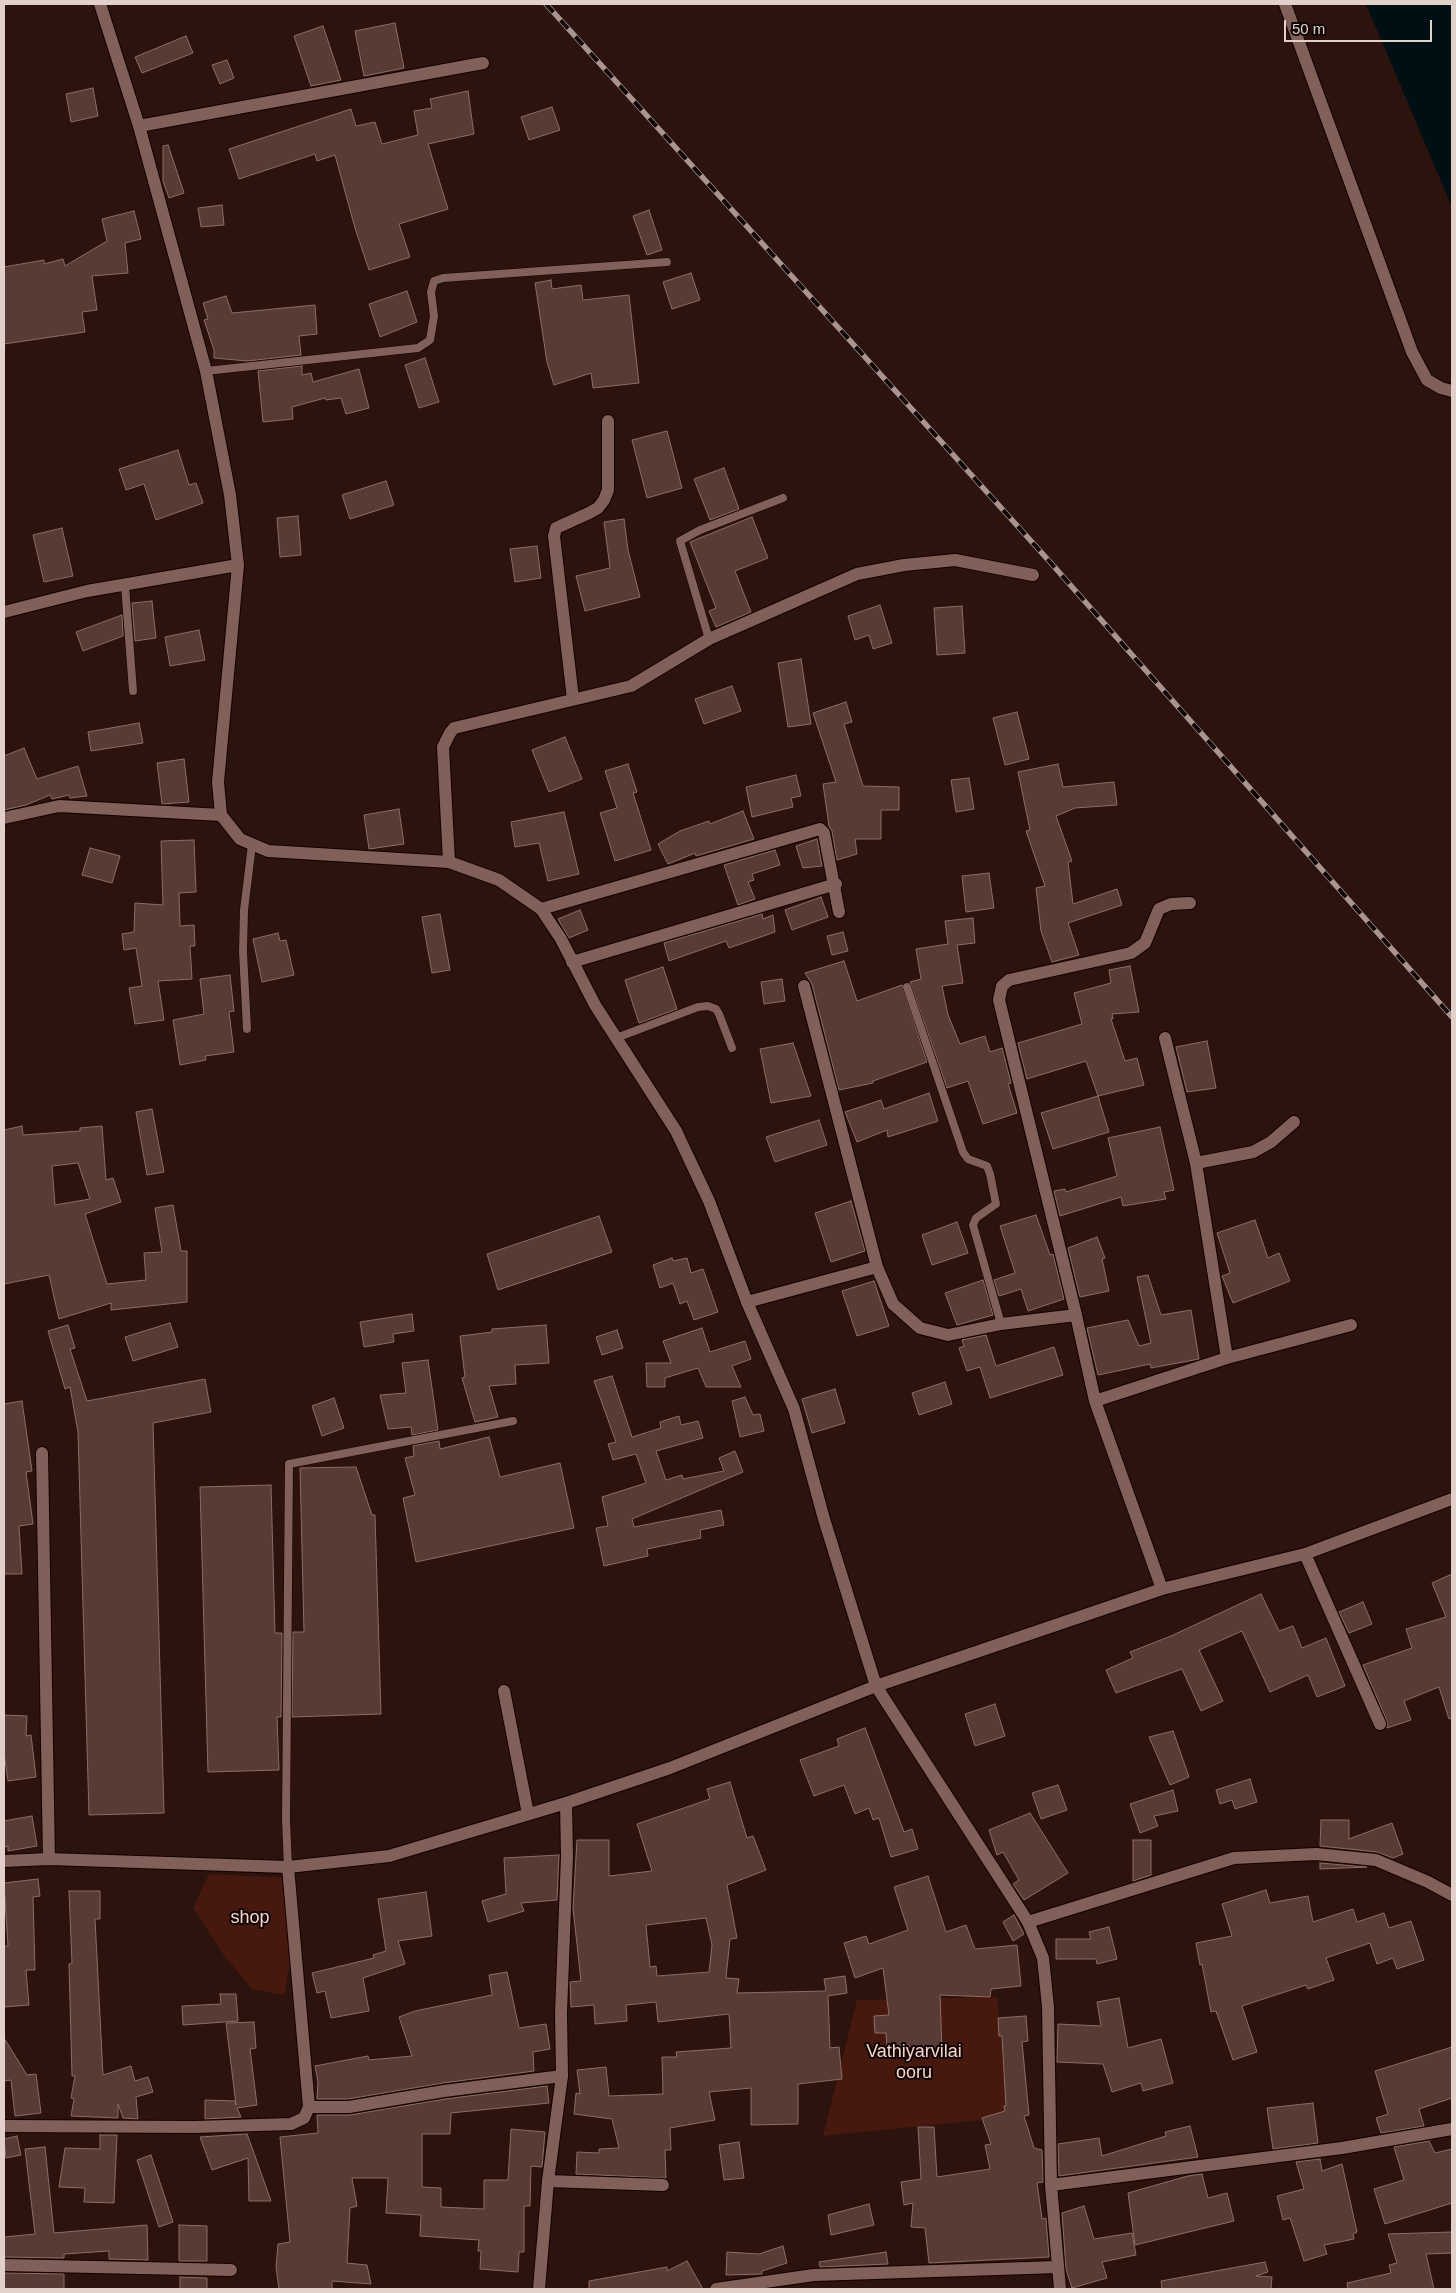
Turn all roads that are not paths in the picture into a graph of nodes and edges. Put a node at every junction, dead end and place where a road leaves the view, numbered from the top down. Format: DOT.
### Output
graph roads {
  1 [pos="100,4"];
  2 [pos="1285,4"];
  3 [pos="483,63"];
  4 [pos="138,126"];
  5 [pos="667,262"];
  6 [pos="206,371"];
  7 [pos="1452,391"];
  8 [pos="608,421"];
  9 [pos="783,498"];
  10 [pos="238,565"];
  11 [pos="1033,575"];
  12 [pos="125,585"];
  13 [pos="4,612"];
  14 [pos="709,639"];
  15 [pos="133,691"];
  16 [pos="573,699"];
  17 [pos="221,816"];
  18 [pos="4,818"];
  19 [pos="252,846"];
  20 [pos="449,862"];
  21 [pos="836,884"];
  22 [pos="1190,903"];
  23 [pos="541,909"];
  24 [pos="839,912"];
  25 [pos="572,962"];
  26 [pos="804,986"];
  27 [pos="907,987"];
  28 [pos="248,1029"];
  29 [pos="616,1038"];
  30 [pos="1165,1038"];
  31 [pos="732,1048"];
  32 [pos="1294,1122"];
  33 [pos="1196,1162"];
  34 [pos="877,1267"];
  35 [pos="747,1302"];
  36 [pos="1076,1315"];
  37 [pos="1000,1324"];
  38 [pos="1351,1325"];
  39 [pos="1226,1358"];
  40 [pos="1095,1401"];
  41 [pos="513,1421"];
  42 [pos="42,1453"];
  43 [pos="1452,1499"];
  44 [pos="1306,1554"];
  45 [pos="1162,1589"];
  46 [pos="876,1686"];
  47 [pos="504,1691"];
  48 [pos="1380,1724"];
  49 [pos="566,1803"];
  50 [pos="528,1814"];
  51 [pos="50,1859"];
  52 [pos="4,1862"];
  53 [pos="288,1867"];
  54 [pos="1452,1896"];
  55 [pos="1028,1922"];
  56 [pos="562,2076"];
  57 [pos="309,2107"];
  58 [pos="4,2126"];
  59 [pos="1452,2129"];
  60 [pos="548,2181"];
  61 [pos="663,2185"];
  62 [pos="1051,2185"];
  63 [pos="4,2265"];
  64 [pos="1058,2267"];
  65 [pos="231,2270"];
  66 [pos="540,2289"];
  67 [pos="716,2289"];
  68 [pos="1060,2289"];
  1 -- 4 [label="street"];
  2 -- 7 [label="street"];
  3 -- 4 [label="street"];
  4 -- 6 [label="street"];
  5 -- 6 [label="lane"];
  6 -- 10 [label="street"];
  8 -- 16 [label="street"];
  9 -- 14 [label="lane"];
  10 -- 12 [label="street"];
  10 -- 17 [label="street"];
  11 -- 14 [label="street"];
  12 -- 13 [label="street"];
  12 -- 15 [label="lane"];
  14 -- 16 [label="street"];
  16 -- 20 [label="street"];
  17 -- 18 [label="street"];
  17 -- 19 [label="street"];
  19 -- 20 [label="street"];
  19 -- 28 [label="lane"];
  20 -- 23 [label="street"];
  21 -- 23 [label="street"];
  21 -- 24 [label="street"];
  21 -- 25 [label="street"];
  22 -- 36 [label="street"];
  23 -- 25 [label="street"];
  25 -- 29 [label="street"];
  26 -- 34 [label="street"];
  27 -- 37 [label="lane"];
  29 -- 31 [label="lane"];
  29 -- 35 [label="street"];
  30 -- 33 [label="street"];
  32 -- 33 [label="street"];
  33 -- 39 [label="street"];
  34 -- 35 [label="street"];
  34 -- 37 [label="street"];
  35 -- 46 [label="street"];
  36 -- 37 [label="street"];
  36 -- 40 [label="street"];
  38 -- 39 [label="street"];
  39 -- 40 [label="street"];
  40 -- 45 [label="street"];
  41 -- 53 [label="lane"];
  42 -- 51 [label="street"];
  43 -- 44 [label="street"];
  44 -- 45 [label="street"];
  44 -- 48 [label="street"];
  45 -- 46 [label="street"];
  46 -- 49 [label="street"];
  46 -- 55 [label="street"];
  47 -- 50 [label="street"];
  49 -- 50 [label="street"];
  49 -- 56 [label="street"];
  50 -- 53 [label="street"];
  51 -- 52 [label="street"];
  51 -- 53 [label="street"];
  53 -- 57 [label="street"];
  54 -- 55 [label="street"];
  55 -- 62 [label="street"];
  56 -- 57 [label="street"];
  56 -- 60 [label="street"];
  57 -- 58 [label="street"];
  59 -- 62 [label="street"];
  60 -- 61 [label="street"];
  60 -- 66 [label="street"];
  62 -- 64 [label="street"];
  63 -- 65 [label="street"];
  64 -- 67 [label="street"];
  64 -- 68 [label="street"];
}
